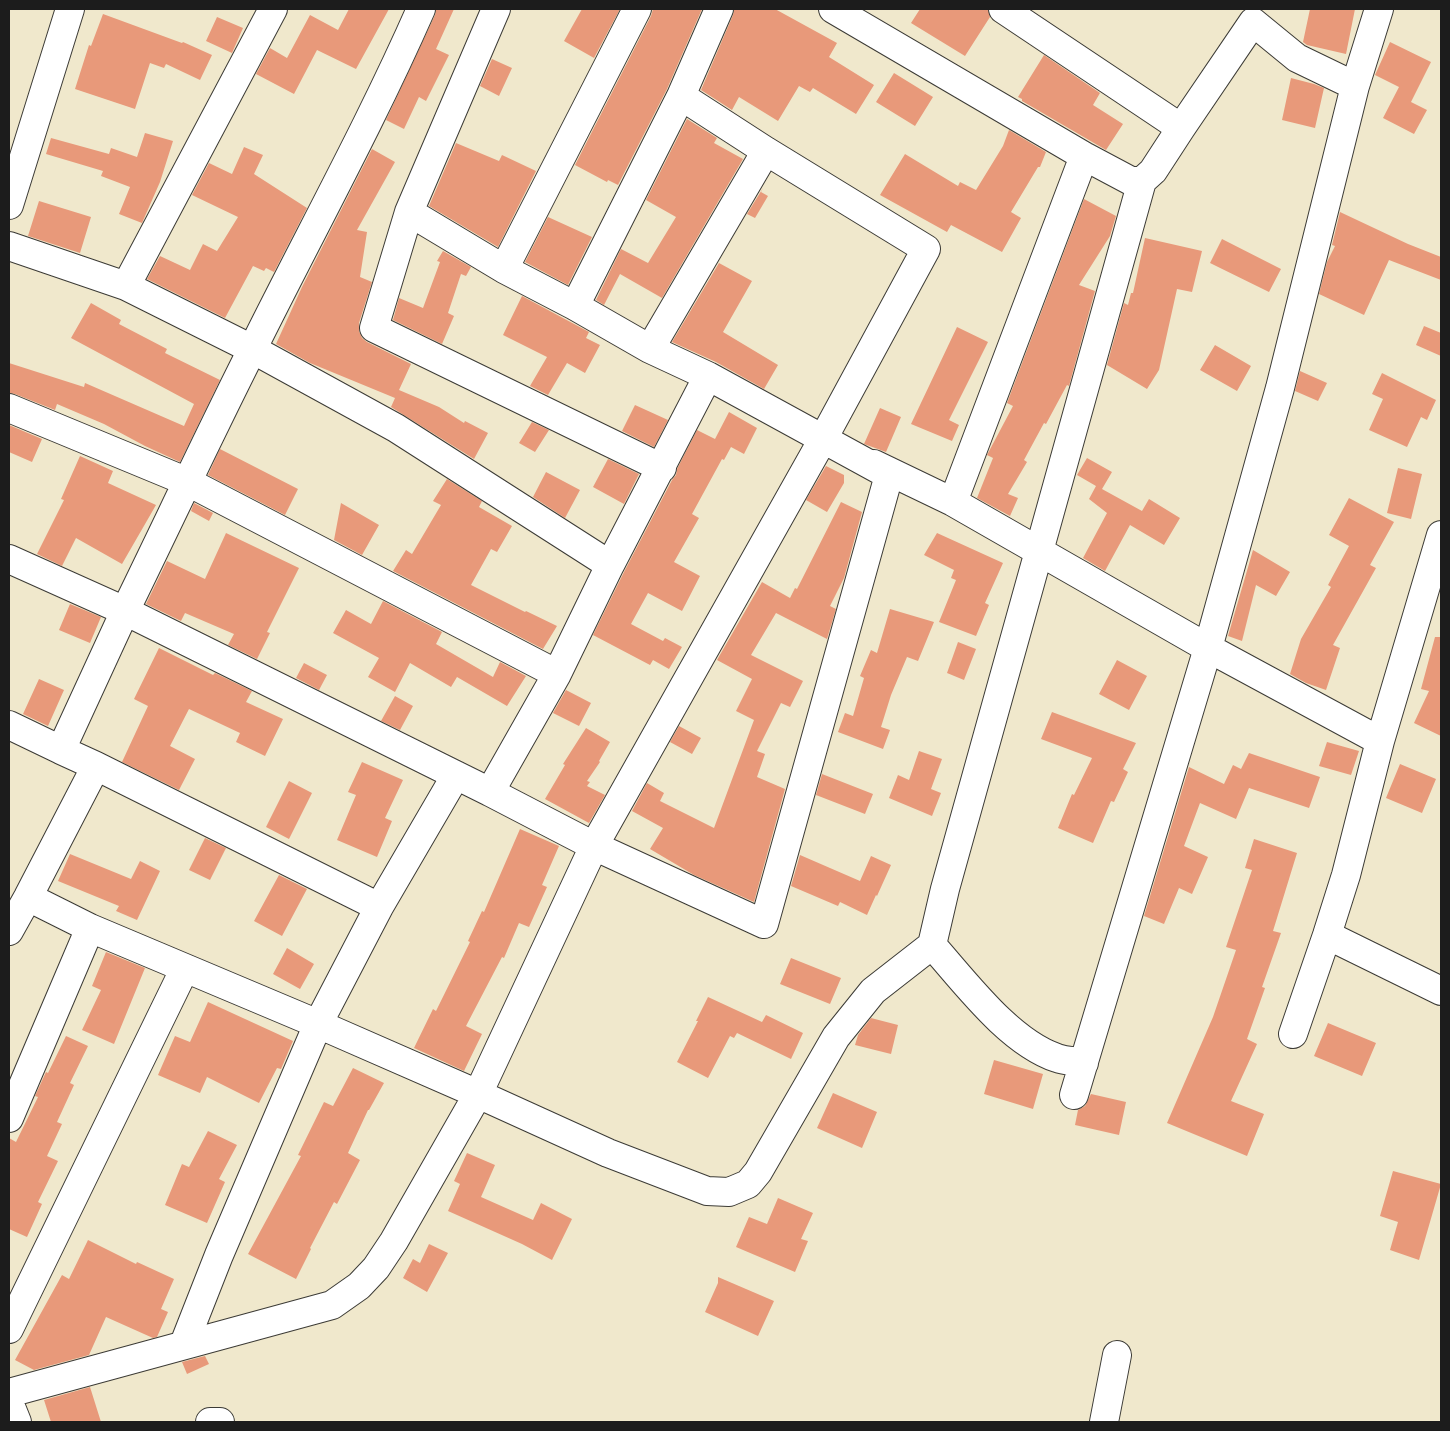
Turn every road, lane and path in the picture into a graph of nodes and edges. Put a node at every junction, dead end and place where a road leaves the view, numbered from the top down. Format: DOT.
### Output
graph roads {
  1 [pos="70,9"];
  2 [pos="273,9"];
  3 [pos="420,9"];
  4 [pos="496,9"];
  5 [pos="637,9"];
  6 [pos="719,9"];
  7 [pos="833,9"];
  8 [pos="1003,9"];
  9 [pos="1379,9"];
  10 [pos="1245,16"];
  11 [pos="1355,86"];
  12 [pos="680,96"];
  13 [pos="1181,128"];
  14 [pos="766,151"];
  15 [pos="1084,156"];
  16 [pos="1142,181"];
  17 [pos="9,205"];
  18 [pos="409,212"];
  19 [pos="9,246"];
  20 [pos="504,269"];
  21 [pos="126,286"];
  22 [pos="575,306"];
  23 [pos="252,349"];
  24 [pos="650,349"];
  25 [pos="708,376"];
  26 [pos="9,408"];
  27 [pos="823,439"];
  28 [pos="662,468"];
  29 [pos="188,482"];
  30 [pos="953,502"];
  31 [pos="1441,534"];
  32 [pos="1039,551"];
  33 [pos="9,559"];
  34 [pos="610,565"];
  35 [pos="125,611"];
  36 [pos="1208,648"];
  37 [pos="557,674"];
  38 [pos="9,725"];
  39 [pos="1380,741"];
  40 [pos="61,750"];
  41 [pos="96,766"];
  42 [pos="456,775"];
  43 [pos="490,792"];
  44 [pos="594,846"];
  45 [pos="28,897"];
  46 [pos="379,906"];
  47 [pos="90,928"];
  48 [pos="9,931"];
  49 [pos="1327,934"];
  50 [pos="932,944"];
  51 [pos="185,968"];
  52 [pos="1441,991"];
  53 [pos="318,1024"];
  54 [pos="1293,1034"];
  55 [pos="1084,1063"];
  56 [pos="478,1094"];
  57 [pos="1074,1095"];
  58 [pos="9,1118"];
  59 [pos="12,1312"];
  60 [pos="184,1344"];
  61 [pos="1117,1355"];
  62 [pos="9,1393"];
  63 [pos="9,1402"];
  64 [pos="16,1422"];
  65 [pos="210,1422"];
  66 [pos="220,1422"];
  67 [pos="1104,1422"];
  1 -- 17 [label="street"];
  2 -- 21 [label="street"];
  3 -- 23 [label="street"];
  4 -- 18 [label="street"];
  5 -- 20 [label="street"];
  6 -- 12 [label="street"];
  7 -- 15 [label="street"];
  8 -- 13 [label="street"];
  9 -- 11 [label="street"];
  10 -- 11 [label="street"];
  10 -- 13 [label="street"];
  11 -- 36 [label="street"];
  12 -- 14 [label="street"];
  12 -- 22 [label="street"];
  13 -- 16 [label="street"];
  14 -- 24 [label="street"];
  14 -- 27 [label="street"];
  15 -- 16 [label="street"];
  15 -- 30 [label="street"];
  16 -- 32 [label="street"];
  18 -- 20 [label="street"];
  18 -- 28 [label="street"];
  19 -- 21 [label="street"];
  20 -- 22 [label="street"];
  21 -- 23 [label="street"];
  22 -- 24 [label="street"];
  23 -- 29 [label="street"];
  23 -- 34 [label="street"];
  24 -- 25 [label="street"];
  25 -- 27 [label="street"];
  25 -- 28 [label="street"];
  26 -- 29 [label="street"];
  27 -- 30 [label="street"];
  27 -- 44 [label="street"];
  27 -- 44 [label="street"];
  28 -- 34 [label="street"];
  29 -- 35 [label="street"];
  29 -- 37 [label="street"];
  30 -- 32 [label="street"];
  31 -- 39 [label="street"];
  32 -- 36 [label="street"];
  32 -- 50 [label="street"];
  33 -- 35 [label="street"];
  34 -- 37 [label="street"];
  35 -- 40 [label="street"];
  35 -- 42 [label="street"];
  36 -- 39 [label="street"];
  36 -- 55 [label="street"];
  37 -- 43 [label="street"];
  38 -- 40 [label="street"];
  39 -- 49 [label="street"];
  40 -- 41 [label="street"];
  41 -- 45 [label="street"];
  41 -- 46 [label="street"];
  42 -- 43 [label="street"];
  42 -- 46 [label="street"];
  43 -- 44 [label="street"];
  44 -- 56 [label="street"];
  45 -- 47 [label="street"];
  45 -- 48 [label="street"];
  46 -- 53 [label="street"];
  47 -- 51 [label="street"];
  47 -- 58 [label="street"];
  49 -- 52 [label="street"];
  49 -- 54 [label="street"];
  50 -- 55 [label="street"];
  50 -- 56 [label="street"];
  51 -- 53 [label="street"];
  51 -- 59 [label="street"];
  53 -- 56 [label="street"];
  53 -- 60 [label="street"];
  55 -- 57 [label="street"];
  56 -- 60 [label="street"];
  60 -- 62 [label="street"];
  61 -- 67 [label="street"];
  63 -- 64 [label="street"];
  65 -- 66 [label="street"];
}
